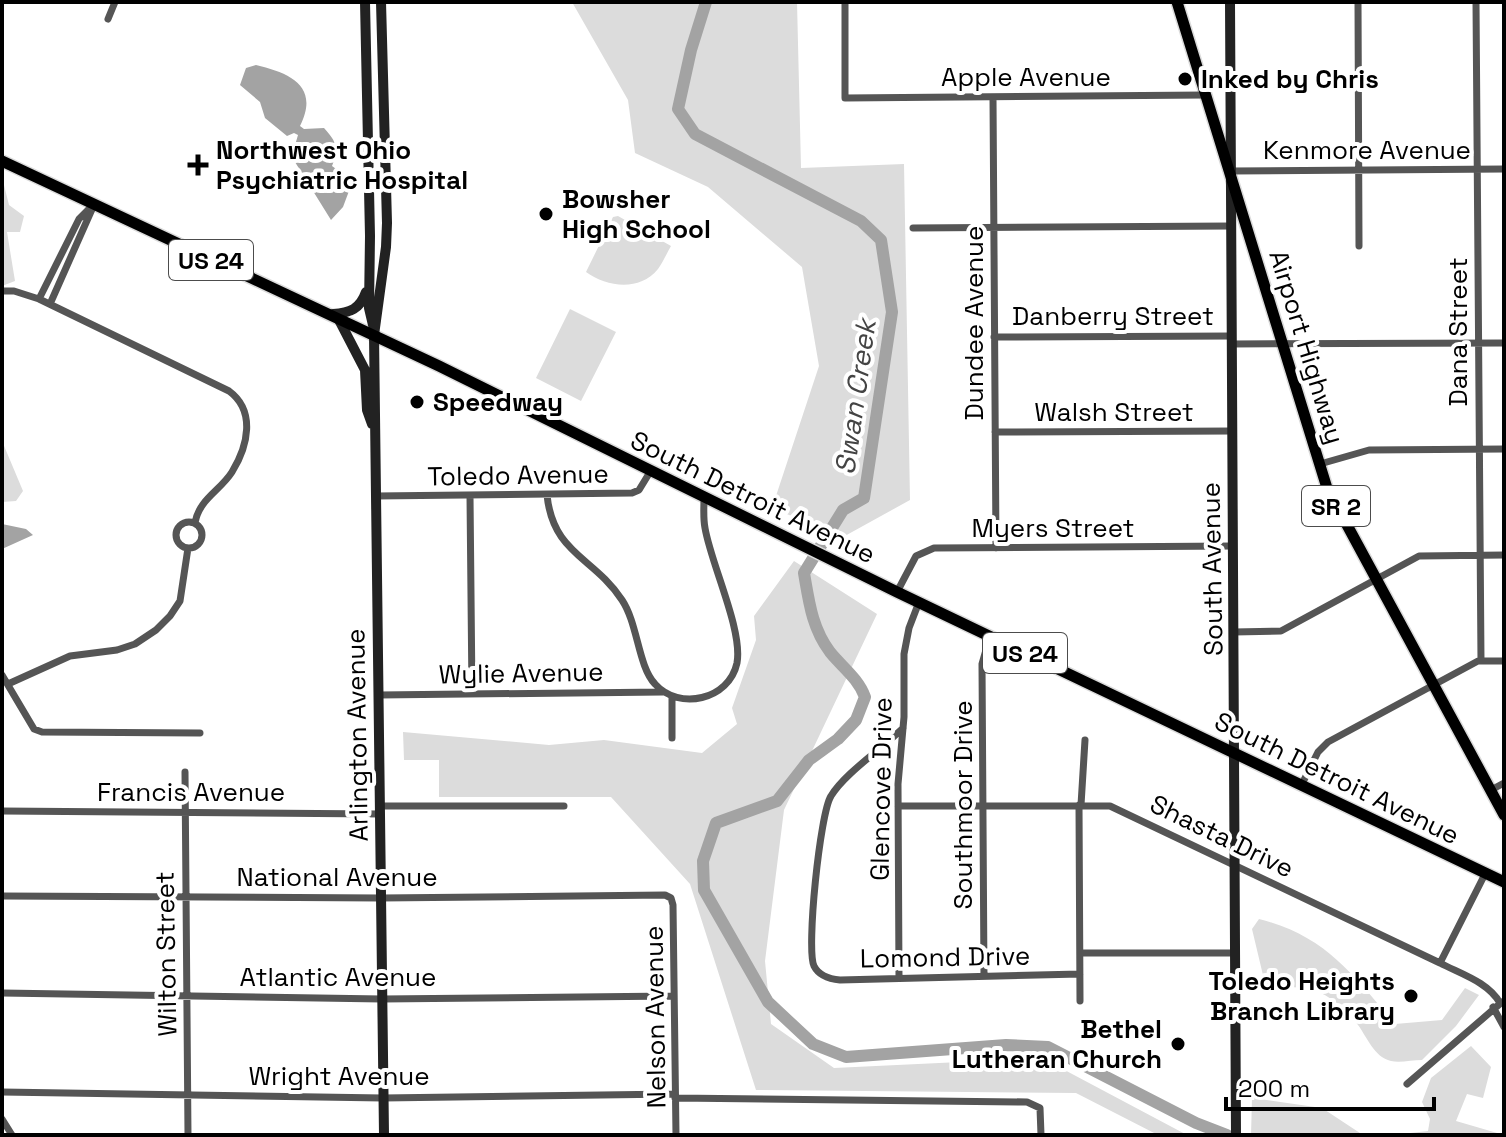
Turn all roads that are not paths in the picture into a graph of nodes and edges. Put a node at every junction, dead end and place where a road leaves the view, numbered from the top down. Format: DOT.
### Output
graph roads {
  1 [pos="115,2"];
  2 [pos="365,2"];
  3 [pos="381,2"];
  4 [pos="845,2"];
  5 [pos="1177,2"];
  6 [pos="1230,2"];
  7 [pos="1358,2"];
  8 [pos="1476,2"];
  9 [pos="108,19"];
  10 [pos="1206,95"];
  11 [pos="993,97"];
  12 [pos="2,161"];
  13 [pos="1477,169"];
  14 [pos="1504,169"];
  15 [pos="1359,170"];
  16 [pos="1231,171"];
  17 [pos="93,205"];
  18 [pos="994,226"];
  19 [pos="1231,226"];
  20 [pos="913,228"];
  21 [pos="1359,246"];
  22 [pos="370,283"];
  23 [pos="2,291"];
  24 [pos="39,299"];
  25 [pos="50,304"];
  26 [pos="334,316"];
  27 [pos="374,335"];
  28 [pos="994,337"];
  29 [pos="1231,340"];
  30 [pos="1478,343"];
  31 [pos="1504,343"];
  32 [pos="1282,344"];
  33 [pos="1233,431"];
  34 [pos="995,432"];
  35 [pos="376,433"];
  36 [pos="1479,449"];
  37 [pos="1504,449"];
  38 [pos="1320,464"];
  39 [pos="650,472"];
  40 [pos="547,495"];
  41 [pos="376,496"];
  42 [pos="470,496"];
  43 [pos="704,498"];
  44 [pos="195,523"];
  45 [pos="1233,546"];
  46 [pos="188,548"];
  47 [pos="996,548"];
  48 [pos="1479,555"];
  49 [pos="1504,555"];
  50 [pos="1376,580"];
  51 [pos="897,592"];
  52 [pos="919,602"];
  53 [pos="1234,632"];
  54 [pos="990,636"];
  55 [pos="1481,661"];
  56 [pos="1504,661"];
  57 [pos="2,675"];
  58 [pos="8,684"];
  59 [pos="1434,684"];
  60 [pos="663,692"];
  61 [pos="472,694"];
  62 [pos="379,695"];
  63 [pos="672,696"];
  64 [pos="903,728"];
  65 [pos="200,733"];
  66 [pos="672,738"];
  67 [pos="1085,740"];
  68 [pos="1235,754"];
  69 [pos="185,772"];
  70 [pos="1504,783"];
  71 [pos="1301,786"];
  72 [pos="1491,790"];
  73 [pos="1080,805"];
  74 [pos="564,806"];
  75 [pos="898,806"];
  76 [pos="984,806"];
  77 [pos="380,810"];
  78 [pos="2,811"];
  79 [pos="185,812"];
  80 [pos="1504,815"];
  81 [pos="1235,864"];
  82 [pos="1485,874"];
  83 [pos="1502,882"];
  84 [pos="2,896"];
  85 [pos="186,897"];
  86 [pos="381,898"];
  87 [pos="671,898"];
  88 [pos="1080,953"];
  89 [pos="1236,953"];
  90 [pos="1440,963"];
  91 [pos="1080,974"];
  92 [pos="984,976"];
  93 [pos="899,978"];
  94 [pos="2,993"];
  95 [pos="187,995"];
  96 [pos="674,996"];
  97 [pos="382,999"];
  98 [pos="1080,1001"];
  99 [pos="1499,1004"];
  100 [pos="1504,1027"];
  101 [pos="1407,1084"];
  102 [pos="2,1092"];
  103 [pos="188,1095"];
  104 [pos="675,1096"];
  105 [pos="383,1098"];
  106 [pos="2,1119"];
  107 [pos="12,1135"];
  108 [pos="188,1135"];
  109 [pos="384,1135"];
  110 [pos="676,1135"];
  111 [pos="1041,1135"];
  112 [pos="1236,1135"];
  1 -- 9 [label="street"];
  2 -- 22 [label="street, Arlington Avenue"];
  3 -- 27 [label="street, Arlington Avenue"];
  4 -- 11 [label="street, Apple Avenue"];
  5 -- 10 [label="main road, Airport Highway / SR 2"];
  6 -- 16 [label="street, South Avenue"];
  7 -- 15 [label="street"];
  8 -- 13 [label="street, Dana Street"];
  10 -- 11 [label="street, Apple Avenue"];
  10 -- 16 [label="main road, Airport Highway / SR 2"];
  11 -- 18 [label="street, Dundee Avenue"];
  12 -- 17 [label="main road, South Detroit Avenue / US 24"];
  13 -- 14 [label="street, Kenmore Avenue"];
  13 -- 15 [label="street, Kenmore Avenue"];
  13 -- 30 [label="street, Dana Street"];
  15 -- 16 [label="street, Kenmore Avenue"];
  15 -- 21 [label="street"];
  16 -- 19 [label="street, South Avenue"];
  16 -- 32 [label="main road, Airport Highway / SR 2"];
  17 -- 24 [label="street"];
  17 -- 25 [label="street"];
  17 -- 26 [label="main road, South Detroit Avenue / US 24"];
  18 -- 19 [label="street"];
  18 -- 20 [label="street"];
  18 -- 28 [label="street, Dundee Avenue"];
  19 -- 29 [label="street, South Avenue"];
  22 -- 26 [label="street"];
  22 -- 27 [label="street, Arlington Avenue"];
  23 -- 24 [label="street"];
  24 -- 25 [label="street"];
  25 -- 44 [label="street"];
  26 -- 27 [label="main road, South Detroit Avenue / US 24"];
  26 -- 35 [label="street"];
  27 -- 35 [label="street, Arlington Avenue"];
  27 -- 39 [label="main road, South Detroit Avenue / US 24"];
  28 -- 29 [label="street, Danberry Street"];
  28 -- 34 [label="street, Dundee Avenue"];
  29 -- 32 [label="street, Danberry Street"];
  29 -- 33 [label="street, South Avenue"];
  30 -- 31 [label="street, Danberry Street"];
  30 -- 32 [label="street, Danberry Street"];
  30 -- 36 [label="street, Dana Street"];
  32 -- 38 [label="main road, Airport Highway / SR 2"];
  33 -- 34 [label="street, Walsh Street"];
  33 -- 45 [label="street, South Avenue"];
  34 -- 47 [label="street, Dundee Avenue"];
  35 -- 41 [label="street, Arlington Avenue"];
  36 -- 37 [label="street"];
  36 -- 38 [label="street"];
  36 -- 48 [label="street, Dana Street"];
  38 -- 50 [label="main road, Airport Highway / SR 2"];
  39 -- 40 [label="street, Toledo Avenue"];
  39 -- 43 [label="main road, South Detroit Avenue / US 24"];
  40 -- 42 [label="street, Toledo Avenue"];
  40 -- 60 [label="street"];
  41 -- 42 [label="street, Toledo Avenue"];
  41 -- 62 [label="street, Arlington Avenue"];
  42 -- 61 [label="street"];
  43 -- 51 [label="main road, South Detroit Avenue / US 24"];
  43 -- 63 [label="street"];
  44 -- 46 [label="street"];
  44 -- 46 [label="street"];
  45 -- 47 [label="street, Myers Street"];
  45 -- 53 [label="street, South Avenue"];
  46 -- 58 [label="street"];
  47 -- 51 [label="street, Myers Street"];
  48 -- 49 [label="street"];
  48 -- 50 [label="street"];
  48 -- 55 [label="street, Dana Street"];
  50 -- 53 [label="street"];
  50 -- 59 [label="main road, Airport Highway / SR 2"];
  51 -- 52 [label="main road, South Detroit Avenue / US 24"];
  52 -- 54 [label="main road, South Detroit Avenue / US 24"];
  52 -- 64 [label="street, Glencove Drive"];
  53 -- 68 [label="street, South Avenue"];
  54 -- 68 [label="main road, South Detroit Avenue / US 24"];
  54 -- 76 [label="street, Southmoor Drive"];
  55 -- 56 [label="street"];
  55 -- 59 [label="street"];
  57 -- 58 [label="street"];
  58 -- 65 [label="street"];
  59 -- 71 [label="street"];
  59 -- 72 [label="main road, Airport Highway / SR 2"];
  60 -- 61 [label="street, Wylie Avenue"];
  60 -- 63 [label="street"];
  61 -- 62 [label="street, Wylie Avenue"];
  62 -- 77 [label="street, Arlington Avenue"];
  63 -- 66 [label="street"];
  64 -- 75 [label="street, Glencove Drive"];
  64 -- 93 [label="street, Lomond Drive"];
  67 -- 73 [label="street"];
  68 -- 71 [label="main road, South Detroit Avenue / US 24"];
  68 -- 81 [label="street, South Avenue"];
  69 -- 79 [label="street, Wilton Street"];
  70 -- 72 [label="street"];
  71 -- 82 [label="main road, South Detroit Avenue / US 24"];
  72 -- 80 [label="main road, Airport Highway / SR 2"];
  73 -- 76 [label="street, Shasta Drive"];
  73 -- 81 [label="street, Shasta Drive"];
  73 -- 88 [label="street"];
  74 -- 77 [label="street, Francis Avenue"];
  75 -- 76 [label="street, Shasta Drive"];
  75 -- 93 [label="street, Glencove Drive"];
  76 -- 92 [label="street, Southmoor Drive"];
  77 -- 79 [label="street, Francis Avenue"];
  77 -- 86 [label="street, Arlington Avenue"];
  78 -- 79 [label="street, Francis Avenue"];
  79 -- 85 [label="street, Wilton Street"];
  81 -- 89 [label="street, South Avenue"];
  81 -- 90 [label="street, Shasta Drive"];
  82 -- 83 [label="main road, US 24"];
  82 -- 90 [label="street"];
  84 -- 85 [label="street, National Avenue"];
  85 -- 86 [label="street, National Avenue"];
  85 -- 95 [label="street, Wilton Street"];
  86 -- 87 [label="street, National Avenue"];
  86 -- 97 [label="street, Arlington Avenue"];
  87 -- 96 [label="street, Nelson Avenue"];
  88 -- 89 [label="street"];
  88 -- 91 [label="street"];
  89 -- 112 [label="street, South Avenue"];
  90 -- 99 [label="street, Shasta Drive"];
  91 -- 92 [label="street, Lomond Drive"];
  91 -- 98 [label="street"];
  92 -- 93 [label="street, Lomond Drive"];
  94 -- 95 [label="street, Atlantic Avenue"];
  95 -- 97 [label="street, Atlantic Avenue"];
  95 -- 103 [label="street, Wilton Street"];
  96 -- 97 [label="street, Atlantic Avenue"];
  96 -- 104 [label="street, Nelson Avenue"];
  97 -- 105 [label="street, Arlington Avenue"];
  99 -- 100 [label="street"];
  99 -- 101 [label="street"];
  102 -- 103 [label="street, Wright Avenue"];
  103 -- 105 [label="street, Wright Avenue"];
  103 -- 108 [label="street, Wilton Street"];
  104 -- 105 [label="street, Wright Avenue"];
  104 -- 110 [label="street, Nelson Avenue"];
  104 -- 111 [label="street, Wright Avenue"];
  105 -- 109 [label="street, Arlington Avenue"];
  106 -- 107 [label="street"];
}
